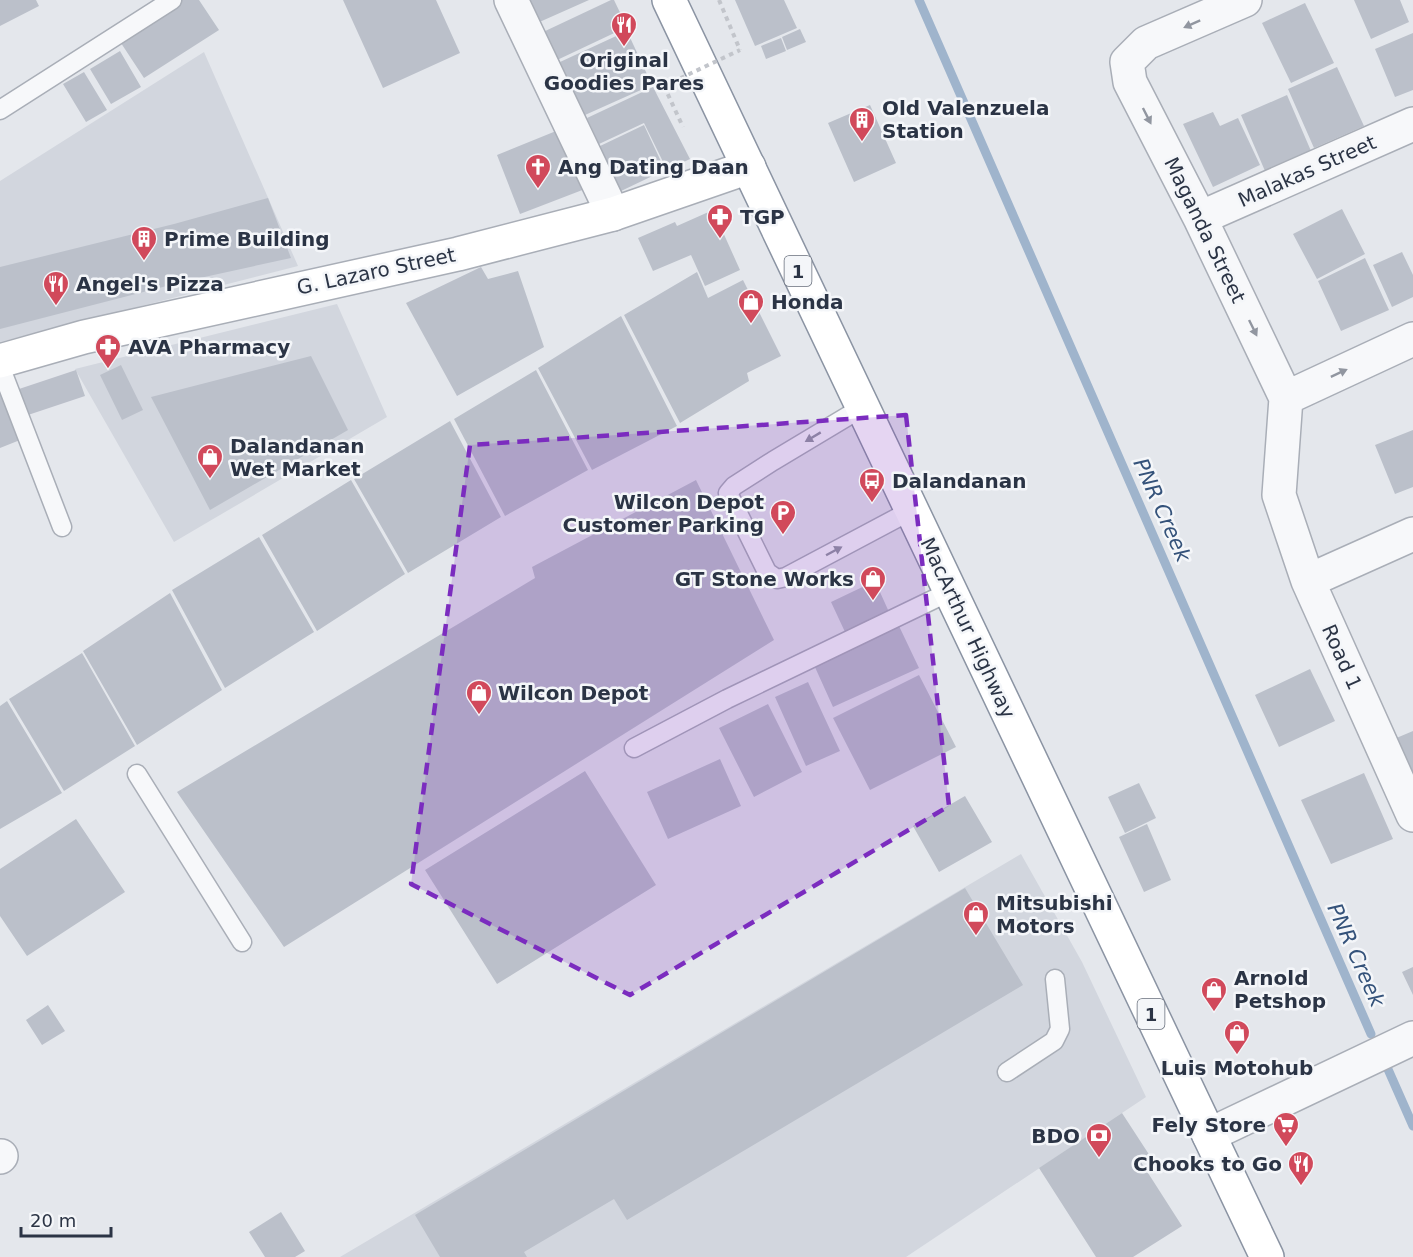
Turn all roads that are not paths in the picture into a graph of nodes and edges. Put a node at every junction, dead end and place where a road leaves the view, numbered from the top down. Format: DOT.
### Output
graph roads {
  1 [pos="172,0"];
  2 [pos="512,0"];
  3 [pos="669,0"];
  4 [pos="1245,0"];
  5 [pos="0,110"];
  6 [pos="1413,124"];
  7 [pos="749,167"];
  8 [pos="613,214"];
  9 [pos="1200,218"];
  10 [pos="1413,339"];
  11 [pos="0,361"];
  12 [pos="0,366"];
  13 [pos="1286,398"];
  14 [pos="863,407"];
  15 [pos="912,510"];
  16 [pos="62,527"];
  17 [pos="1413,534"];
  18 [pos="1308,581"];
  19 [pos="951,591"];
  20 [pos="634,748"];
  21 [pos="137,774"];
  22 [pos="1413,815"];
  23 [pos="242,942"];
  24 [pos="1055,980"];
  25 [pos="1410,1047"];
  26 [pos="1007,1072"];
  27 [pos="1209,1136"];
  28 [pos="1267,1257"];
  1 -- 5 [label="lane"];
  2 -- 8 [label="street"];
  3 -- 7 [label="main road, MacArthur Highway / 1"];
  4 -- 9 [label="street, Maganda Street, one-way"];
  6 -- 9 [label="street, Malakas Street"];
  7 -- 8 [label="main road, G. Lazaro Street"];
  7 -- 14 [label="main road, MacArthur Highway / 1"];
  8 -- 11 [label="main road, G. Lazaro Street"];
  9 -- 13 [label="street, Maganda Street, one-way"];
  13 -- 10 [label="street, one-way"];
  12 -- 16 [label="lane"];
  13 -- 18 [label="street, Road 1"];
  14 -- 15 [label="main road, MacArthur Highway / 1"];
  14 -- 15 [label="lane, one-way"];
  15 -- 19 [label="main road, MacArthur Highway / 1"];
  17 -- 18 [label="street"];
  18 -- 22 [label="street, Road 1"];
  19 -- 20 [label="lane"];
  19 -- 27 [label="main road, MacArthur Highway / 1"];
  21 -- 23 [label="lane"];
  24 -- 26 [label="lane"];
  25 -- 27 [label="street"];
  27 -- 28 [label="main road, MacArthur Highway / 1"];
}
